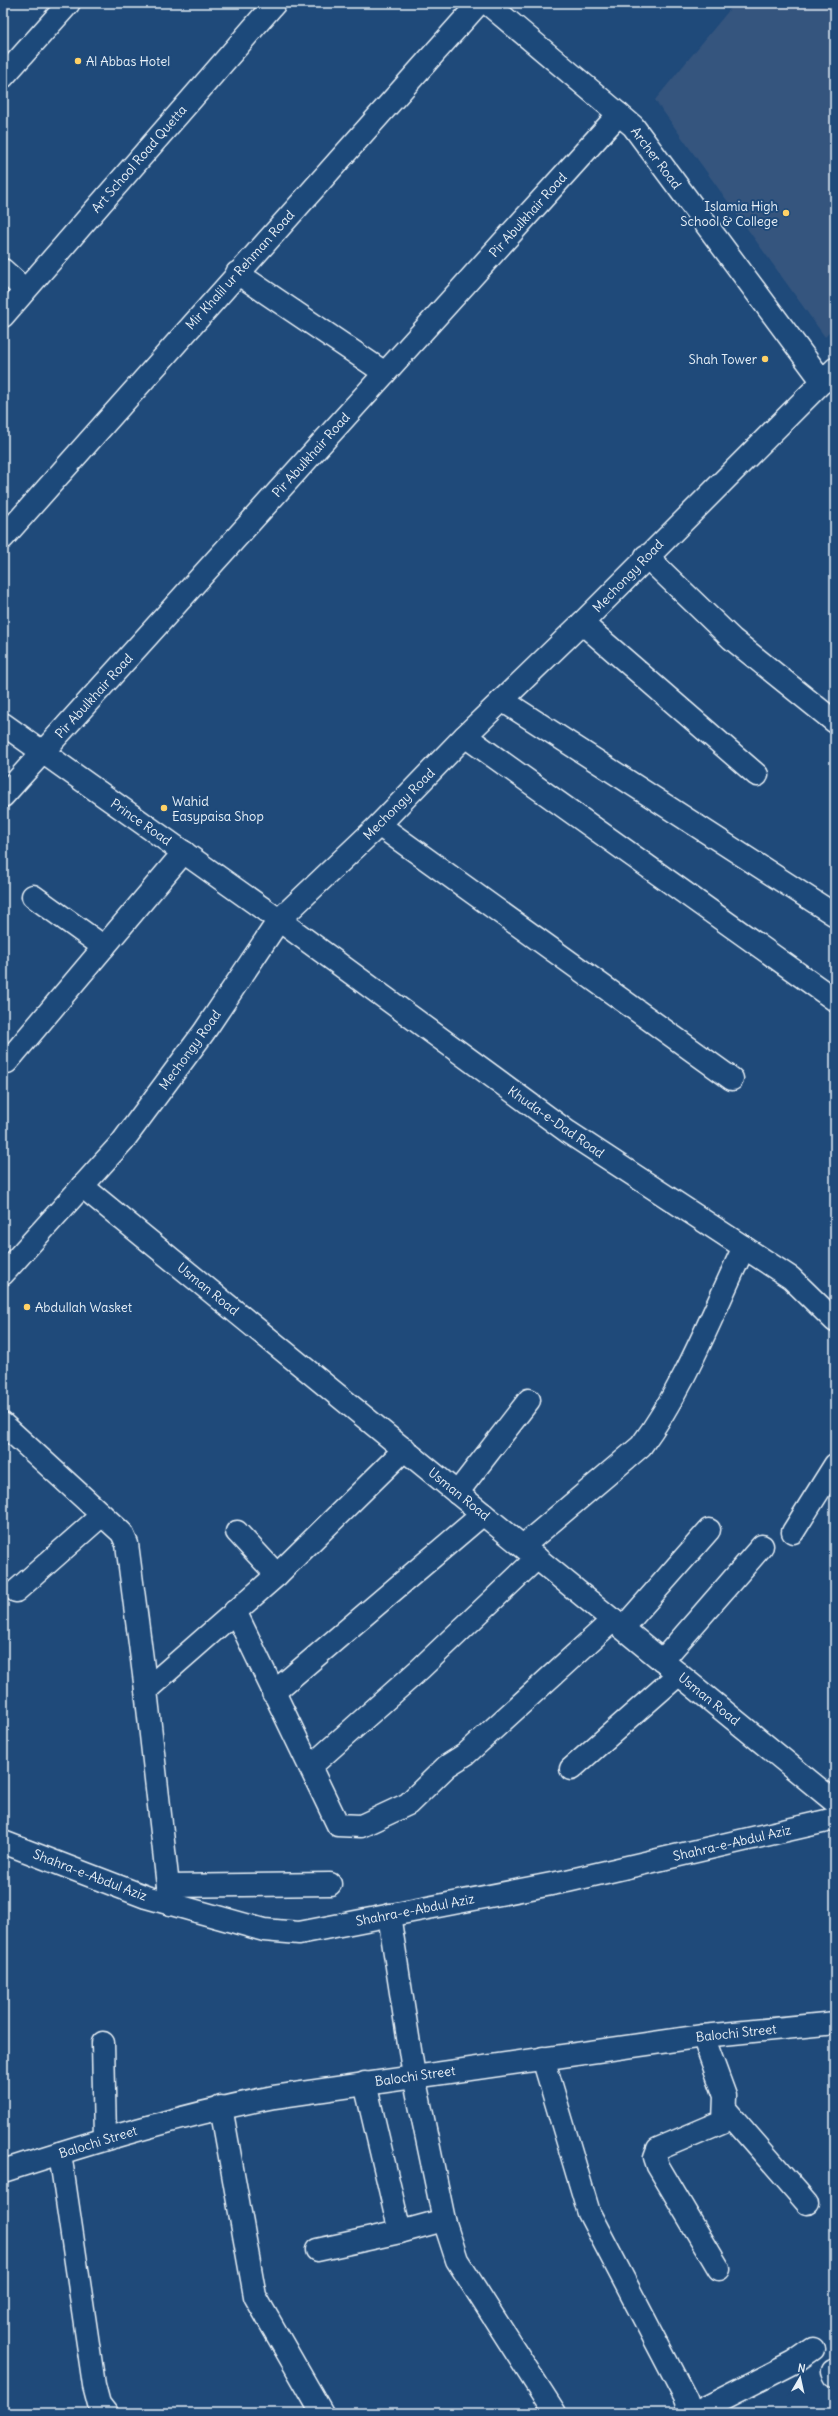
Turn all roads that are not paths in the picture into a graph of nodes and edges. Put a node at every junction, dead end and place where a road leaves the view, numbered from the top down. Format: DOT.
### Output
graph roads {
  1 [pos="70,3"];
  2 [pos="275,3"];
  3 [pos="479,3"];
  4 [pos="487,3"];
  5 [pos="3,77"];
  6 [pos="619,114"];
  7 [pos="3,270"];
  8 [pos="237,273"];
  9 [pos="25,290"];
  10 [pos="3,316"];
  11 [pos="385,373"];
  12 [pos="831,379"];
  13 [pos="3,538"];
  14 [pos="646,556"];
  15 [pos="582,623"];
  16 [pos="502,700"];
  17 [pos="835,722"];
  18 [pos="3,724"];
  19 [pos="465,736"];
  20 [pos="43,752"];
  21 [pos="757,775"];
  22 [pos="3,796"];
  23 [pos="379,825"];
  24 [pos="184,852"];
  25 [pos="33,896"];
  26 [pos="835,915"];
  27 [pos="279,920"];
  28 [pos="104,947"];
  29 [pos="835,1000"];
  30 [pos="7,1062"];
  31 [pos="732,1078"];
  32 [pos="82,1186"];
  33 [pos="744,1247"];
  34 [pos="3,1274"];
  35 [pos="835,1321"];
  36 [pos="530,1400"];
  37 [pos="3,1424"];
  38 [pos="405,1450"];
  39 [pos="835,1465"];
  40 [pos="457,1492"];
  41 [pos="483,1514"];
  42 [pos="102,1515"];
  43 [pos="709,1530"];
  44 [pos="237,1532"];
  45 [pos="793,1532"];
  46 [pos="762,1546"];
  47 [pos="530,1552"];
  48 [pos="276,1575"];
  49 [pos="16,1591"];
  50 [pos="235,1611"];
  51 [pos="618,1624"];
  52 [pos="662,1661"];
  53 [pos="679,1674"];
  54 [pos="146,1690"];
  55 [pos="273,1693"];
  56 [pos="310,1767"];
  57 [pos="571,1769"];
  58 [pos="835,1802"];
  59 [pos="835,1819"];
  60 [pos="3,1847"];
  61 [pos="330,1884"];
  62 [pos="169,1895"];
  63 [pos="389,1915"];
  64 [pos="835,2023"];
  65 [pos="703,2036"];
  66 [pos="104,2043"];
  67 [pos="543,2058"];
  68 [pos="414,2076"];
  69 [pos="365,2083"];
  70 [pos="221,2108"];
  71 [pos="726,2110"];
  72 [pos="105,2138"];
  73 [pos="60,2153"];
  74 [pos="4,2167"];
  75 [pos="807,2203"];
  76 [pos="444,2220"];
  77 [pos="400,2232"];
  78 [pos="317,2250"];
  79 [pos="719,2269"];
  80 [pos="813,2349"];
  81 [pos="106,2413"];
  82 [pos="322,2413"];
  83 [pos="555,2413"];
  84 [pos="691,2413"];
  85 [pos="695,2413"];
  1 -- 5 [label="street"];
  2 -- 9 [label="street, Art School Road Quetta"];
  3 -- 8 [label="street, Mir Khalil ur Rehman Road"];
  4 -- 6 [label="street, Archer Road"];
  6 -- 11 [label="street, Pir Abulkhair Road"];
  6 -- 12 [label="street, Archer Road"];
  7 -- 9 [label="street"];
  8 -- 11 [label="street"];
  8 -- 13 [label="street, Mir Khalil ur Rehman Road"];
  9 -- 10 [label="street, Art School Road Quetta"];
  11 -- 20 [label="street, Pir Abulkhair Road"];
  12 -- 14 [label="street, Mechongy Road"];
  14 -- 15 [label="street, Mechongy Road"];
  14 -- 17 [label="street"];
  15 -- 16 [label="street, Mechongy Road"];
  15 -- 21 [label="street"];
  16 -- 19 [label="street, Mechongy Road"];
  16 -- 26 [label="street"];
  18 -- 20 [label="street, Prince Road"];
  19 -- 23 [label="street, Mechongy Road"];
  19 -- 29 [label="street"];
  20 -- 22 [label="street, Pir Abulkhair Road"];
  20 -- 24 [label="street, Prince Road"];
  23 -- 27 [label="street, Mechongy Road"];
  23 -- 31 [label="street"];
  24 -- 27 [label="street, Prince Road"];
  24 -- 28 [label="street"];
  25 -- 28 [label="street"];
  27 -- 32 [label="street, Mechongy Road"];
  27 -- 33 [label="street, Khuda-e-Dad Road"];
  28 -- 30 [label="street"];
  32 -- 34 [label="street, Mechongy Road"];
  32 -- 38 [label="street, Usman Road"];
  33 -- 35 [label="street, Khuda-e-Dad Road"];
  33 -- 47 [label="street"];
  36 -- 40 [label="street"];
  37 -- 42 [label="street"];
  38 -- 40 [label="street, Usman Road"];
  38 -- 48 [label="street"];
  39 -- 45 [label="street"];
  40 -- 41 [label="street, Usman Road"];
  41 -- 47 [label="street, Usman Road"];
  41 -- 55 [label="street"];
  42 -- 49 [label="street"];
  42 -- 54 [label="street"];
  43 -- 51 [label="street"];
  44 -- 48 [label="street"];
  46 -- 52 [label="street"];
  47 -- 51 [label="street, Usman Road"];
  47 -- 56 [label="street"];
  48 -- 50 [label="street"];
  50 -- 54 [label="street"];
  50 -- 55 [label="street"];
  51 -- 52 [label="street, Usman Road"];
  51 -- 56 [label="street"];
  52 -- 53 [label="street, Usman Road"];
  53 -- 57 [label="street"];
  53 -- 58 [label="street, Usman Road"];
  54 -- 62 [label="street"];
  55 -- 56 [label="street"];
  59 -- 63 [label="street, Shahra-e-Abdul Aziz"];
  60 -- 62 [label="street, Shahra-e-Abdul Aziz"];
  61 -- 62 [label="street"];
  62 -- 63 [label="street, Shahra-e-Abdul Aziz"];
  63 -- 68 [label="street"];
  64 -- 65 [label="street, Balochi Street"];
  65 -- 67 [label="street, Balochi Street"];
  65 -- 71 [label="street"];
  66 -- 72 [label="street"];
  67 -- 68 [label="street, Balochi Street"];
  67 -- 84 [label="street"];
  68 -- 69 [label="street, Balochi Street"];
  68 -- 76 [label="street"];
  69 -- 70 [label="street, Balochi Street"];
  69 -- 77 [label="street"];
  70 -- 72 [label="street, Balochi Street"];
  70 -- 82 [label="street"];
  71 -- 75 [label="street"];
  71 -- 79 [label="street"];
  72 -- 73 [label="street, Balochi Street"];
  73 -- 74 [label="street, Balochi Street"];
  73 -- 81 [label="street"];
  76 -- 77 [label="street"];
  76 -- 83 [label="street"];
  77 -- 78 [label="street"];
  80 -- 85 [label="street"];
}
